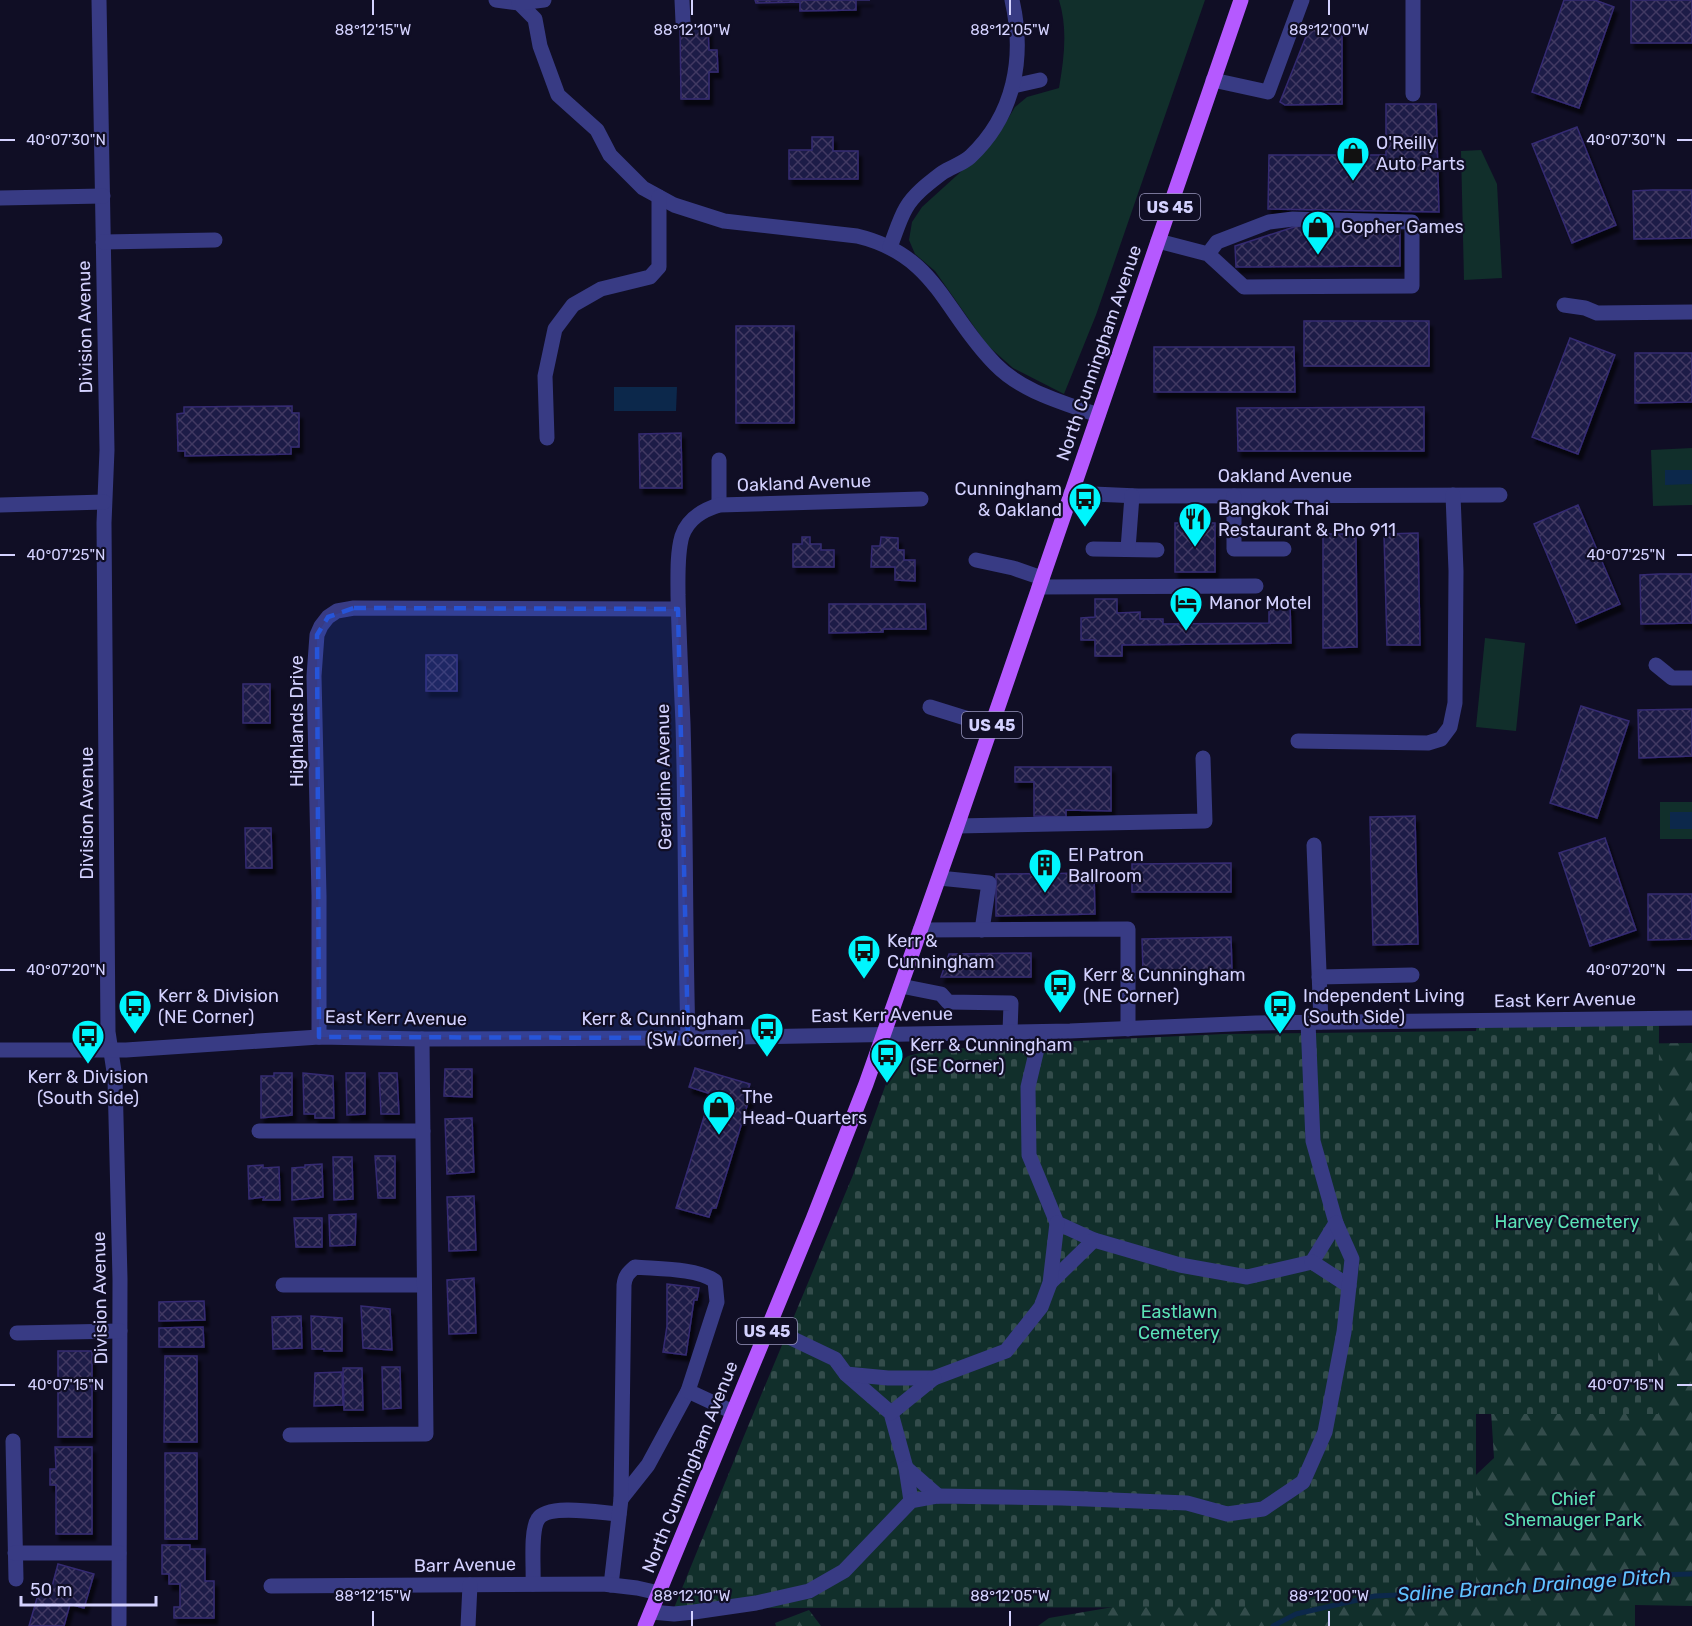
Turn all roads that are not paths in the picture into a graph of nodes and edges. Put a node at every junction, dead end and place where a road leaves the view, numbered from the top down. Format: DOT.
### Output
graph roads {
  1 [pos="99,0"];
  2 [pos="496,0"];
  3 [pos="544,0"];
  4 [pos="682,0"];
  5 [pos="1012,0"];
  6 [pos="1241,0"];
  7 [pos="1302,0"];
  8 [pos="1413,0"];
  9 [pos="519,3"];
  10 [pos="683,22"];
  11 [pos="1040,80"];
  12 [pos="1213,80"];
  13 [pos="1013,86"];
  14 [pos="1413,94"];
  15 [pos="103,196"];
  16 [pos="659,197"];
  17 [pos="0,198"];
  18 [pos="215,240"];
  19 [pos="1158,241"];
  20 [pos="104,242"];
  21 [pos="890,247"];
  22 [pos="1208,254"];
  23 [pos="1564,305"];
  24 [pos="1692,312"];
  25 [pos="1098,415"];
  26 [pos="547,438"];
  27 [pos="719,460"];
  28 [pos="1071,493"];
  29 [pos="1453,495"];
  30 [pos="1500,495"];
  31 [pos="1132,496"];
  32 [pos="1234,496"];
  33 [pos="921,500"];
  34 [pos="104,502"];
  35 [pos="0,505"];
  36 [pos="719,505"];
  37 [pos="692,519"];
  38 [pos="1093,549"];
  39 [pos="1128,549"];
  40 [pos="1284,549"];
  41 [pos="1157,550"];
  42 [pos="976,560"];
  43 [pos="1040,583"];
  44 [pos="1257,586"];
  45 [pos="678,609"];
  46 [pos="1656,665"];
  47 [pos="1692,678"];
  48 [pos="930,707"];
  49 [pos="991,726"];
  50 [pos="1298,741"];
  51 [pos="1203,758"];
  52 [pos="957,826"];
  53 [pos="1314,845"];
  54 [pos="939,878"];
  55 [pos="920,930"];
  56 [pos="982,930"];
  57 [pos="1412,975"];
  58 [pos="1319,977"];
  59 [pos="901,986"];
  60 [pos="1692,1018"];
  61 [pos="1315,1022"];
  62 [pos="1128,1029"];
  63 [pos="1010,1032"];
  64 [pos="1041,1032"];
  65 [pos="884,1035"];
  66 [pos="319,1037"];
  67 [pos="688,1038"];
  68 [pos="422,1039"];
  69 [pos="0,1050"];
  70 [pos="109,1050"];
  71 [pos="259,1131"];
  72 [pos="423,1131"];
  73 [pos="1057,1223"];
  74 [pos="1336,1223"];
  75 [pos="1094,1240"];
  76 [pos="1312,1262"];
  77 [pos="1050,1283"];
  78 [pos="283,1285"];
  79 [pos="424,1285"];
  80 [pos="1349,1286"];
  81 [pos="768,1327"];
  82 [pos="120,1331"];
  83 [pos="17,1333"];
  84 [pos="846,1374"];
  85 [pos="934,1378"];
  86 [pos="688,1391"];
  87 [pos="733,1412"];
  88 [pos="891,1413"];
  89 [pos="290,1435"];
  90 [pos="13,1441"];
  91 [pos="906,1467"];
  92 [pos="938,1497"];
  93 [pos="911,1501"];
  94 [pos="620,1506"];
  95 [pos="15,1553"];
  96 [pos="120,1553"];
  97 [pos="16,1579"];
  98 [pos="533,1584"];
  99 [pos="470,1585"];
  100 [pos="610,1585"];
  101 [pos="271,1586"];
  102 [pos="659,1593"];
  103 [pos="648,1619"];
  104 [pos="121,1625"];
  105 [pos="468,1626"];
  1 -- 15 [label="street, Division Avenue"];
  2 -- 9 [label="street"];
  3 -- 9 [label="street"];
  4 -- 10 [label="street"];
  5 -- 13 [label="street"];
  6 -- 12 [label="main road, North Cunningham Avenue / US 45"];
  7 -- 12 [label="street"];
  8 -- 14 [label="street"];
  9 -- 16 [label="street"];
  11 -- 13 [label="street"];
  12 -- 19 [label="main road, North Cunningham Avenue / US 45"];
  13 -- 21 [label="street"];
  15 -- 17 [label="street"];
  15 -- 20 [label="street, Division Avenue"];
  16 -- 21 [label="street"];
  16 -- 26 [label="street"];
  18 -- 20 [label="street"];
  19 -- 22 [label="street"];
  19 -- 25 [label="main road, North Cunningham Avenue / US 45"];
  20 -- 34 [label="street, Division Avenue"];
  21 -- 25 [label="street"];
  22 -- 22 [label="street"];
  23 -- 24 [label="street"];
  25 -- 28 [label="main road, North Cunningham Avenue / US 45"];
  27 -- 36 [label="street"];
  28 -- 31 [label="street, Oakland Avenue"];
  28 -- 43 [label="main road, North Cunningham Avenue / US 45"];
  29 -- 30 [label="street, Oakland Avenue"];
  29 -- 32 [label="street, Oakland Avenue"];
  29 -- 50 [label="street"];
  31 -- 32 [label="street, Oakland Avenue"];
  31 -- 39 [label="street"];
  32 -- 40 [label="street"];
  33 -- 36 [label="street, Oakland Avenue"];
  34 -- 35 [label="street"];
  34 -- 70 [label="street, Division Avenue"];
  36 -- 37 [label="street, Oakland Avenue"];
  37 -- 45 [label="street, Geraldine Avenue"];
  38 -- 39 [label="street"];
  39 -- 41 [label="street"];
  42 -- 43 [label="street"];
  43 -- 44 [label="street"];
  43 -- 49 [label="main road, North Cunningham Avenue / US 45"];
  45 -- 66 [label="street, Highlands Drive"];
  45 -- 67 [label="street, Geraldine Avenue"];
  46 -- 47 [label="street"];
  48 -- 49 [label="street"];
  49 -- 52 [label="main road, North Cunningham Avenue / US 45"];
  51 -- 52 [label="street"];
  52 -- 54 [label="main road, North Cunningham Avenue / US 45"];
  53 -- 58 [label="street"];
  54 -- 55 [label="main road, North Cunningham Avenue / US 45"];
  54 -- 56 [label="street"];
  55 -- 56 [label="street"];
  55 -- 59 [label="main road, North Cunningham Avenue / US 45"];
  56 -- 62 [label="street"];
  57 -- 58 [label="street"];
  58 -- 61 [label="street"];
  59 -- 63 [label="street"];
  59 -- 65 [label="main road, North Cunningham Avenue / US 45"];
  60 -- 61 [label="street, East Kerr Avenue"];
  61 -- 62 [label="street, East Kerr Avenue"];
  61 -- 74 [label="street"];
  62 -- 64 [label="street, East Kerr Avenue"];
  63 -- 64 [label="street, East Kerr Avenue"];
  63 -- 65 [label="street, East Kerr Avenue"];
  64 -- 73 [label="street"];
  65 -- 67 [label="street, East Kerr Avenue"];
  65 -- 81 [label="main road, North Cunningham Avenue / US 45"];
  66 -- 68 [label="street, East Kerr Avenue"];
  66 -- 70 [label="street, East Kerr Avenue"];
  67 -- 68 [label="street, East Kerr Avenue"];
  68 -- 72 [label="street"];
  69 -- 70 [label="street, East Kerr Avenue"];
  70 -- 82 [label="street, Division Avenue"];
  71 -- 72 [label="street"];
  72 -- 79 [label="street"];
  73 -- 75 [label="street"];
  73 -- 77 [label="street"];
  74 -- 76 [label="street"];
  74 -- 80 [label="street"];
  75 -- 76 [label="street"];
  75 -- 77 [label="street"];
  76 -- 80 [label="street"];
  77 -- 85 [label="street"];
  78 -- 79 [label="street"];
  79 -- 89 [label="street"];
  80 -- 92 [label="street"];
  81 -- 84 [label="street"];
  81 -- 87 [label="main road, North Cunningham Avenue / US 45"];
  82 -- 83 [label="street"];
  82 -- 96 [label="street, Division Avenue"];
  84 -- 85 [label="street"];
  84 -- 88 [label="street"];
  85 -- 88 [label="street"];
  86 -- 87 [label="street"];
  86 -- 94 [label="street"];
  86 -- 94 [label="street"];
  87 -- 102 [label="main road, North Cunningham Avenue / US 45"];
  88 -- 91 [label="street"];
  90 -- 95 [label="street"];
  91 -- 92 [label="street"];
  91 -- 93 [label="street"];
  92 -- 93 [label="street"];
  93 -- 103 [label="street"];
  94 -- 98 [label="street"];
  94 -- 100 [label="street"];
  95 -- 96 [label="street"];
  95 -- 97 [label="street"];
  96 -- 104 [label="street, Division Avenue"];
  98 -- 99 [label="street, Barr Avenue"];
  98 -- 100 [label="street, Barr Avenue"];
  99 -- 101 [label="street, Barr Avenue"];
  99 -- 105 [label="street"];
  100 -- 102 [label="street, Barr Avenue"];
  102 -- 103 [label="main road, North Cunningham Avenue / US 45"];
}
